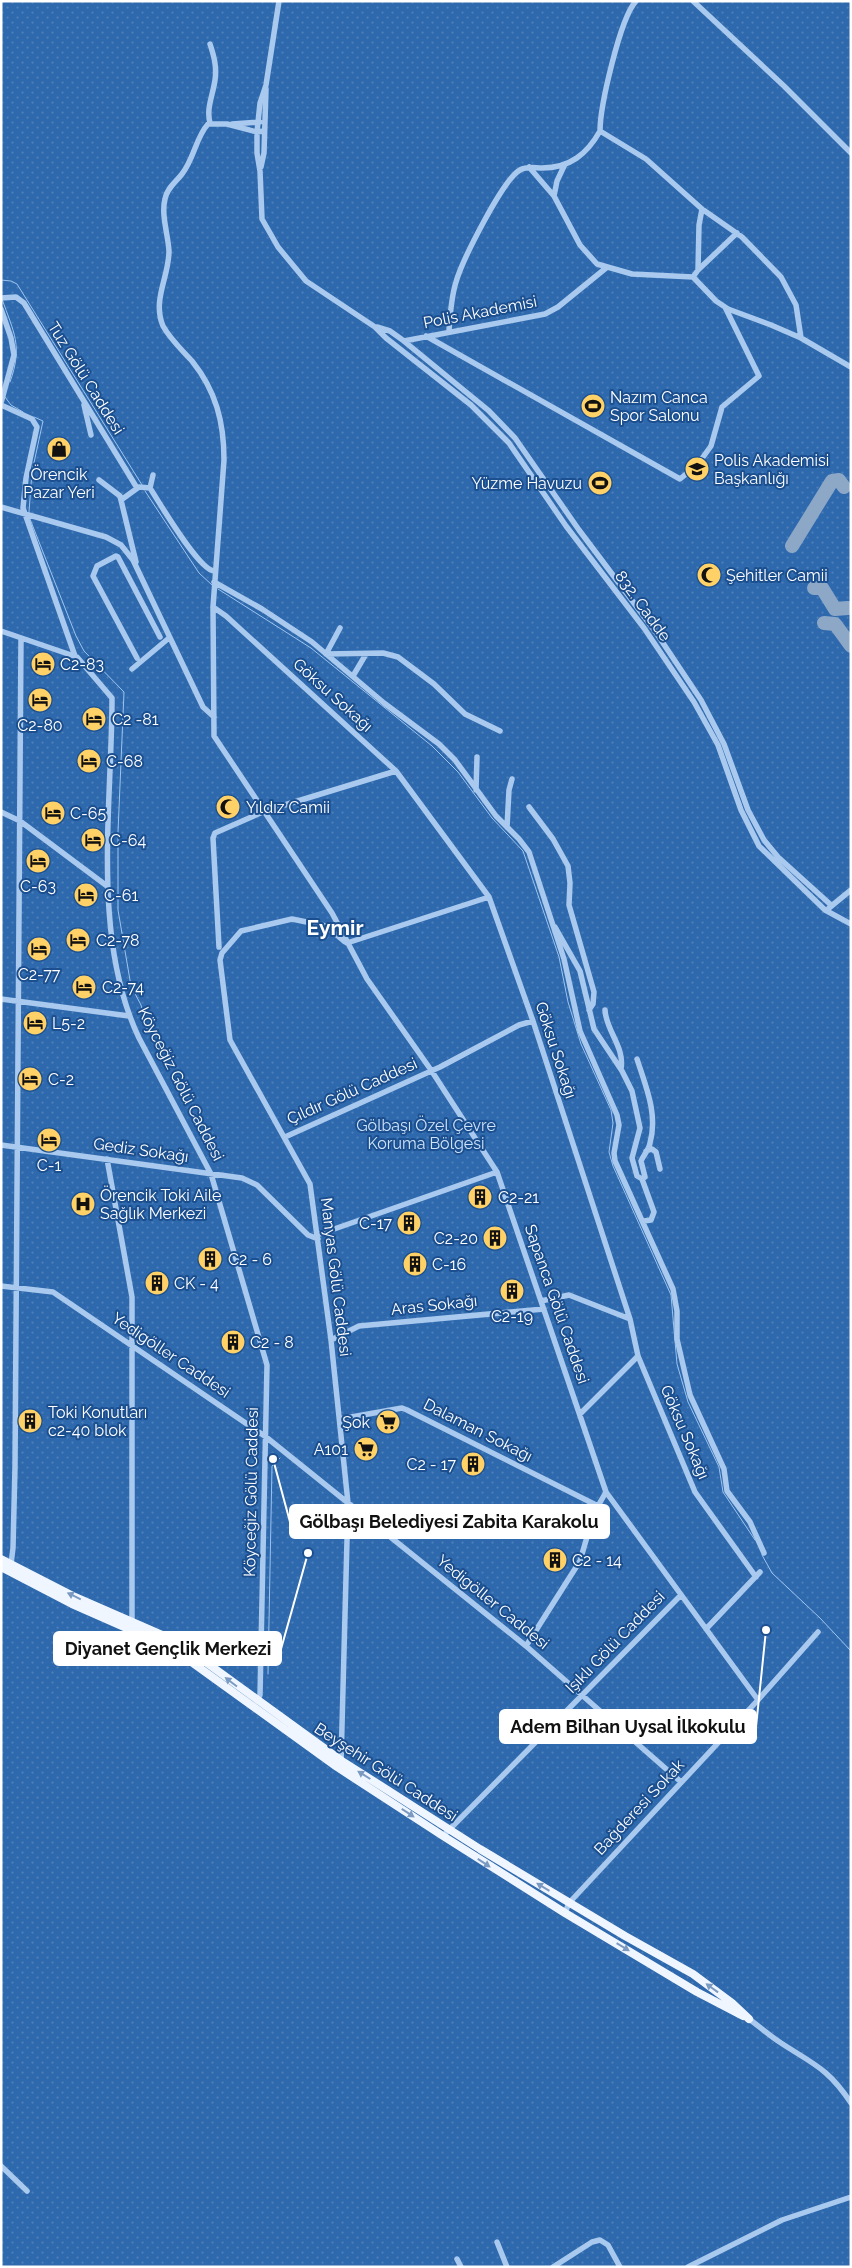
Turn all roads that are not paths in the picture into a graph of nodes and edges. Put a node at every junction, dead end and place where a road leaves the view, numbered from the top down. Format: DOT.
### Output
graph roads {
  1 [pos="278,1"];
  2 [pos="693,1"];
  3 [pos="635,2"];
  4 [pos="210,44"];
  5 [pos="210,123"];
  6 [pos="227,124"];
  7 [pos="261,127"];
  8 [pos="600,131"];
  9 [pos="851,153"];
  10 [pos="565,164"];
  11 [pos="529,167"];
  12 [pos="554,196"];
  13 [pos="702,209"];
  14 [pos="737,233"];
  15 [pos="606,268"];
  16 [pos="698,270"];
  17 [pos="693,277"];
  18 [pos="2,298"];
  19 [pos="726,308"];
  20 [pos="1,309"];
  21 [pos="375,327"];
  22 [pos="449,331"];
  23 [pos="426,336"];
  24 [pos="801,338"];
  25 [pos="404,341"];
  26 [pos="851,367"];
  27 [pos="82,398"];
  28 [pos="1,404"];
  29 [pos="91,435"];
  30 [pos="153,475"];
  31 [pos="99,480"];
  32 [pos="143,487"];
  33 [pos="121,500"];
  34 [pos="558,500"];
  35 [pos="551,504"];
  36 [pos="1,507"];
  37 [pos="28,514"];
  38 [pos="137,568"];
  39 [pos="214,571"];
  40 [pos="214,582"];
  41 [pos="149,594"];
  42 [pos="140,598"];
  43 [pos="213,607"];
  44 [pos="340,628"];
  45 [pos="1,631"];
  46 [pos="160,637"];
  47 [pos="21,638"];
  48 [pos="169,638"];
  49 [pos="326,654"];
  50 [pos="366,654"];
  51 [pos="75,656"];
  52 [pos="137,658"];
  53 [pos="132,669"];
  54 [pos="353,676"];
  55 [pos="214,717"];
  56 [pos="500,731"];
  57 [pos="477,757"];
  58 [pos="396,771"];
  59 [pos="512,779"];
  60 [pos="476,790"];
  61 [pos="529,807"];
  62 [pos="265,811"];
  63 [pos="1,812"];
  64 [pos="20,822"];
  65 [pos="507,827"];
  66 [pos="107,886"];
  67 [pos="806,887"];
  68 [pos="851,890"];
  69 [pos="489,896"];
  70 [pos="332,913"];
  71 [pos="550,919"];
  72 [pos="851,924"];
  73 [pos="326,926"];
  74 [pos="347,943"];
  75 [pos="219,947"];
  76 [pos="1,999"];
  77 [pos="19,1002"];
  78 [pos="589,1010"];
  79 [pos="605,1010"];
  80 [pos="129,1016"];
  81 [pos="533,1021"];
  82 [pos="637,1059"];
  83 [pos="621,1069"];
  84 [pos="431,1070"];
  85 [pos="285,1136"];
  86 [pos="1,1145"];
  87 [pos="18,1148"];
  88 [pos="646,1151"];
  89 [pos="108,1159"];
  90 [pos="660,1170"];
  91 [pos="497,1172"];
  92 [pos="211,1174"];
  93 [pos="642,1179"];
  94 [pos="644,1221"];
  95 [pos="316,1238"];
  96 [pos="1,1286"];
  97 [pos="16,1287"];
  98 [pos="541,1301"];
  99 [pos="544,1309"];
  100 [pos="630,1319"];
  101 [pos="331,1340"];
  102 [pos="133,1345"];
  103 [pos="638,1356"];
  104 [pos="580,1414"];
  105 [pos="340,1419"];
  106 [pos="266,1437"];
  107 [pos="606,1492"];
  108 [pos="348,1504"];
  109 [pos="598,1506"];
  110 [pos="764,1553"];
  111 [pos="1,1559"];
  112 [pos="11,1564"];
  113 [pos="1,1568"];
  114 [pos="681,1595"];
  115 [pos="132,1622"];
  116 [pos="706,1629"];
  117 [pos="818,1632"];
  118 [pos="526,1646"];
  119 [pos="582,1695"];
  120 [pos="758,1700"];
  121 [pos="256,1704"];
  122 [pos="340,1764"];
  123 [pos="681,1782"];
  124 [pos="450,1829"];
  125 [pos="443,1836"];
  126 [pos="569,1903"];
  127 [pos="565,1913"];
  128 [pos="750,2019"];
  129 [pos="851,2103"];
  130 [pos="1,2166"];
  131 [pos="27,2191"];
  132 [pos="851,2197"];
  133 [pos="497,2242"];
  134 [pos="457,2259"];
  135 [pos="461,2267"];
  136 [pos="507,2267"];
  137 [pos="552,2267"];
  138 [pos="620,2267"];
  139 [pos="688,2267"];
  1 -- 7 [label="street, 832. Cadde"];
  2 -- 9 [label="street"];
  3 -- 8 [label="street"];
  4 -- 5 [label="street"];
  5 -- 6 [label="street"];
  5 -- 39 [label="street, Sapanca Gölü Caddesi"];
  6 -- 7 [label="street"];
  6 -- 7 [label="street"];
  7 -- 21 [label="street, 832. Cadde"];
  8 -- 10 [label="street"];
  8 -- 13 [label="street"];
  10 -- 11 [label="street"];
  10 -- 12 [label="street"];
  11 -- 12 [label="street"];
  11 -- 22 [label="street"];
  12 -- 15 [label="street"];
  13 -- 14 [label="street"];
  13 -- 16 [label="street"];
  14 -- 16 [label="street"];
  14 -- 24 [label="street"];
  15 -- 17 [label="street"];
  15 -- 22 [label="street, Polis Akademisi"];
  16 -- 17 [label="street"];
  17 -- 19 [label="street"];
  18 -- 27 [label="street, Tuz Gölü Caddesi"];
  19 -- 23 [label="street"];
  19 -- 24 [label="street"];
  20 -- 28 [label="street"];
  21 -- 25 [label="street, 832. Cadde"];
  21 -- 35 [label="street, 832. Cadde"];
  22 -- 23 [label="street, Polis Akademisi"];
  23 -- 25 [label="street, Polis Akademisi"];
  24 -- 26 [label="street"];
  25 -- 34 [label="street, 832. Cadde"];
  27 -- 29 [label="street"];
  27 -- 32 [label="street, Tuz Gölü Caddesi"];
  28 -- 37 [label="street"];
  30 -- 32 [label="street"];
  31 -- 33 [label="street"];
  32 -- 33 [label="street"];
  32 -- 39 [label="street, Tuz Gölü Caddesi"];
  33 -- 38 [label="street"];
  34 -- 35 [label="street"];
  34 -- 67 [label="street, 832. Cadde"];
  35 -- 67 [label="street, 832. Cadde"];
  36 -- 37 [label="street"];
  37 -- 38 [label="street"];
  37 -- 51 [label="street"];
  38 -- 41 [label="street"];
  39 -- 40 [label="street, Sapanca Gölü Caddesi"];
  40 -- 43 [label="street, Sapanca Gölü Caddesi"];
  40 -- 49 [label="street"];
  41 -- 42 [label="street"];
  41 -- 48 [label="street"];
  42 -- 46 [label="street"];
  42 -- 52 [label="street"];
  43 -- 55 [label="street, Sapanca Gölü Caddesi"];
  43 -- 58 [label="street, Göksu Sokağı"];
  44 -- 49 [label="street"];
  45 -- 47 [label="street, Köyceğiz Gölü Caddesi"];
  47 -- 51 [label="street, Köyceğiz Gölü Caddesi"];
  47 -- 64 [label="street"];
  48 -- 53 [label="street"];
  48 -- 55 [label="street"];
  49 -- 50 [label="street"];
  49 -- 54 [label="street"];
  50 -- 54 [label="street"];
  50 -- 56 [label="street"];
  51 -- 66 [label="street, Köyceğiz Gölü Caddesi"];
  54 -- 60 [label="street"];
  55 -- 62 [label="street, Sapanca Gölü Caddesi"];
  57 -- 60 [label="street"];
  58 -- 62 [label="street"];
  58 -- 69 [label="street, Göksu Sokağı"];
  59 -- 65 [label="street"];
  60 -- 65 [label="street"];
  61 -- 78 [label="street"];
  62 -- 70 [label="street, Sapanca Gölü Caddesi"];
  62 -- 75 [label="street"];
  63 -- 64 [label="street"];
  64 -- 66 [label="street"];
  64 -- 77 [label="street"];
  65 -- 71 [label="street"];
  66 -- 80 [label="street, Köyceğiz Gölü Caddesi"];
  67 -- 68 [label="street, 832. Cadde"];
  67 -- 72 [label="street, 832. Cadde"];
  69 -- 74 [label="street"];
  69 -- 81 [label="street, Göksu Sokağı"];
  70 -- 73 [label="street"];
  70 -- 74 [label="street, Sapanca Gölü Caddesi"];
  71 -- 78 [label="street"];
  71 -- 94 [label="street"];
  73 -- 74 [label="street, Manyas Gölü Caddesi"];
  73 -- 85 [label="street, Manyas Gölü Caddesi"];
  74 -- 84 [label="street, Sapanca Gölü Caddesi"];
  76 -- 77 [label="street"];
  77 -- 80 [label="street"];
  77 -- 87 [label="street"];
  78 -- 83 [label="street"];
  79 -- 83 [label="street"];
  80 -- 92 [label="street, Köyceğiz Gölü Caddesi"];
  81 -- 84 [label="street, Çıldır Gölü Caddesi"];
  81 -- 100 [label="street, Göksu Sokağı"];
  82 -- 88 [label="street"];
  83 -- 93 [label="street"];
  84 -- 85 [label="street, Çıldır Gölü Caddesi"];
  84 -- 91 [label="street, Sapanca Gölü Caddesi"];
  85 -- 95 [label="street, Manyas Gölü Caddesi"];
  86 -- 87 [label="street, Gediz Sokağı"];
  87 -- 89 [label="street, Gediz Sokağı"];
  87 -- 97 [label="street"];
  88 -- 90 [label="street"];
  88 -- 93 [label="street"];
  89 -- 92 [label="street, Gediz Sokağı"];
  89 -- 102 [label="street"];
  91 -- 95 [label="street"];
  91 -- 98 [label="street, Sapanca Gölü Caddesi"];
  92 -- 95 [label="street, Gediz Sokağı"];
  92 -- 106 [label="street, Köyceğiz Gölü Caddesi"];
  93 -- 94 [label="street"];
  94 -- 110 [label="street"];
  95 -- 101 [label="street, Manyas Gölü Caddesi"];
  96 -- 97 [label="street, Yedigöller Caddesi"];
  97 -- 102 [label="street, Yedigöller Caddesi"];
  97 -- 112 [label="street"];
  98 -- 99 [label="street, Sapanca Gölü Caddesi"];
  98 -- 100 [label="street"];
  99 -- 101 [label="street, Aras Sokağı"];
  99 -- 104 [label="street, Sapanca Gölü Caddesi"];
  100 -- 103 [label="street, Göksu Sokağı"];
  101 -- 105 [label="street, Manyas Gölü Caddesi"];
  102 -- 106 [label="street, Yedigöller Caddesi"];
  102 -- 115 [label="street"];
  103 -- 104 [label="street"];
  103 -- 116 [label="street, Göksu Sokağı"];
  104 -- 107 [label="street, Sapanca Gölü Caddesi"];
  105 -- 108 [label="street, Manyas Gölü Caddesi"];
  105 -- 109 [label="street, Dalaman Sokağı"];
  106 -- 108 [label="street, Yedigöller Caddesi"];
  106 -- 121 [label="street, Köyceğiz Gölü Caddesi"];
  107 -- 109 [label="street"];
  107 -- 114 [label="street, Sapanca Gölü Caddesi"];
  108 -- 118 [label="street, Yedigöller Caddesi"];
  108 -- 122 [label="street, Manyas Gölü Caddesi"];
  109 -- 118 [label="street"];
  111 -- 112 [label="main road, Beyşehir Gölü Caddesi"];
  115 -- 112 [label="main road, Beyşehir Gölü Caddesi, one-way"];
  113 -- 121 [label="main road"];
  114 -- 116 [label="street, Sapanca Gölü Caddesi"];
  114 -- 119 [label="street, Işıklı Gölü Caddesi"];
  121 -- 115 [label="main road, Beyşehir Gölü Caddesi, one-way"];
  116 -- 120 [label="street, Sapanca Gölü Caddesi"];
  117 -- 120 [label="street, Bağderesi Sokak"];
  118 -- 119 [label="street, Yedigöller Caddesi"];
  119 -- 123 [label="street, Yedigöller Caddesi"];
  119 -- 124 [label="street, Işıklı Gölü Caddesi"];
  120 -- 123 [label="street, Bağderesi Sokak"];
  121 -- 122 [label="main road, Beyşehir Gölü Caddesi"];
  124 -- 122 [label="main road, Beyşehir Gölü Caddesi, one-way"];
  122 -- 125 [label="main road, one-way"];
  123 -- 126 [label="street, Bağderesi Sokak"];
  124 -- 125 [label="street, Işıklı Gölü Caddesi"];
  126 -- 124 [label="main road, Beyşehir Gölü Caddesi, one-way"];
  125 -- 127 [label="main road, one-way"];
  126 -- 127 [label="street, Bağderesi Sokak"];
  128 -- 126 [label="main road, Beyşehir Gölü Caddesi, one-way"];
  127 -- 128 [label="main road, one-way"];
  128 -- 129 [label="street"];
  130 -- 131 [label="street"];
  132 -- 139 [label="street"];
  133 -- 136 [label="street"];
  134 -- 135 [label="street"];
  137 -- 138 [label="street"];
}
